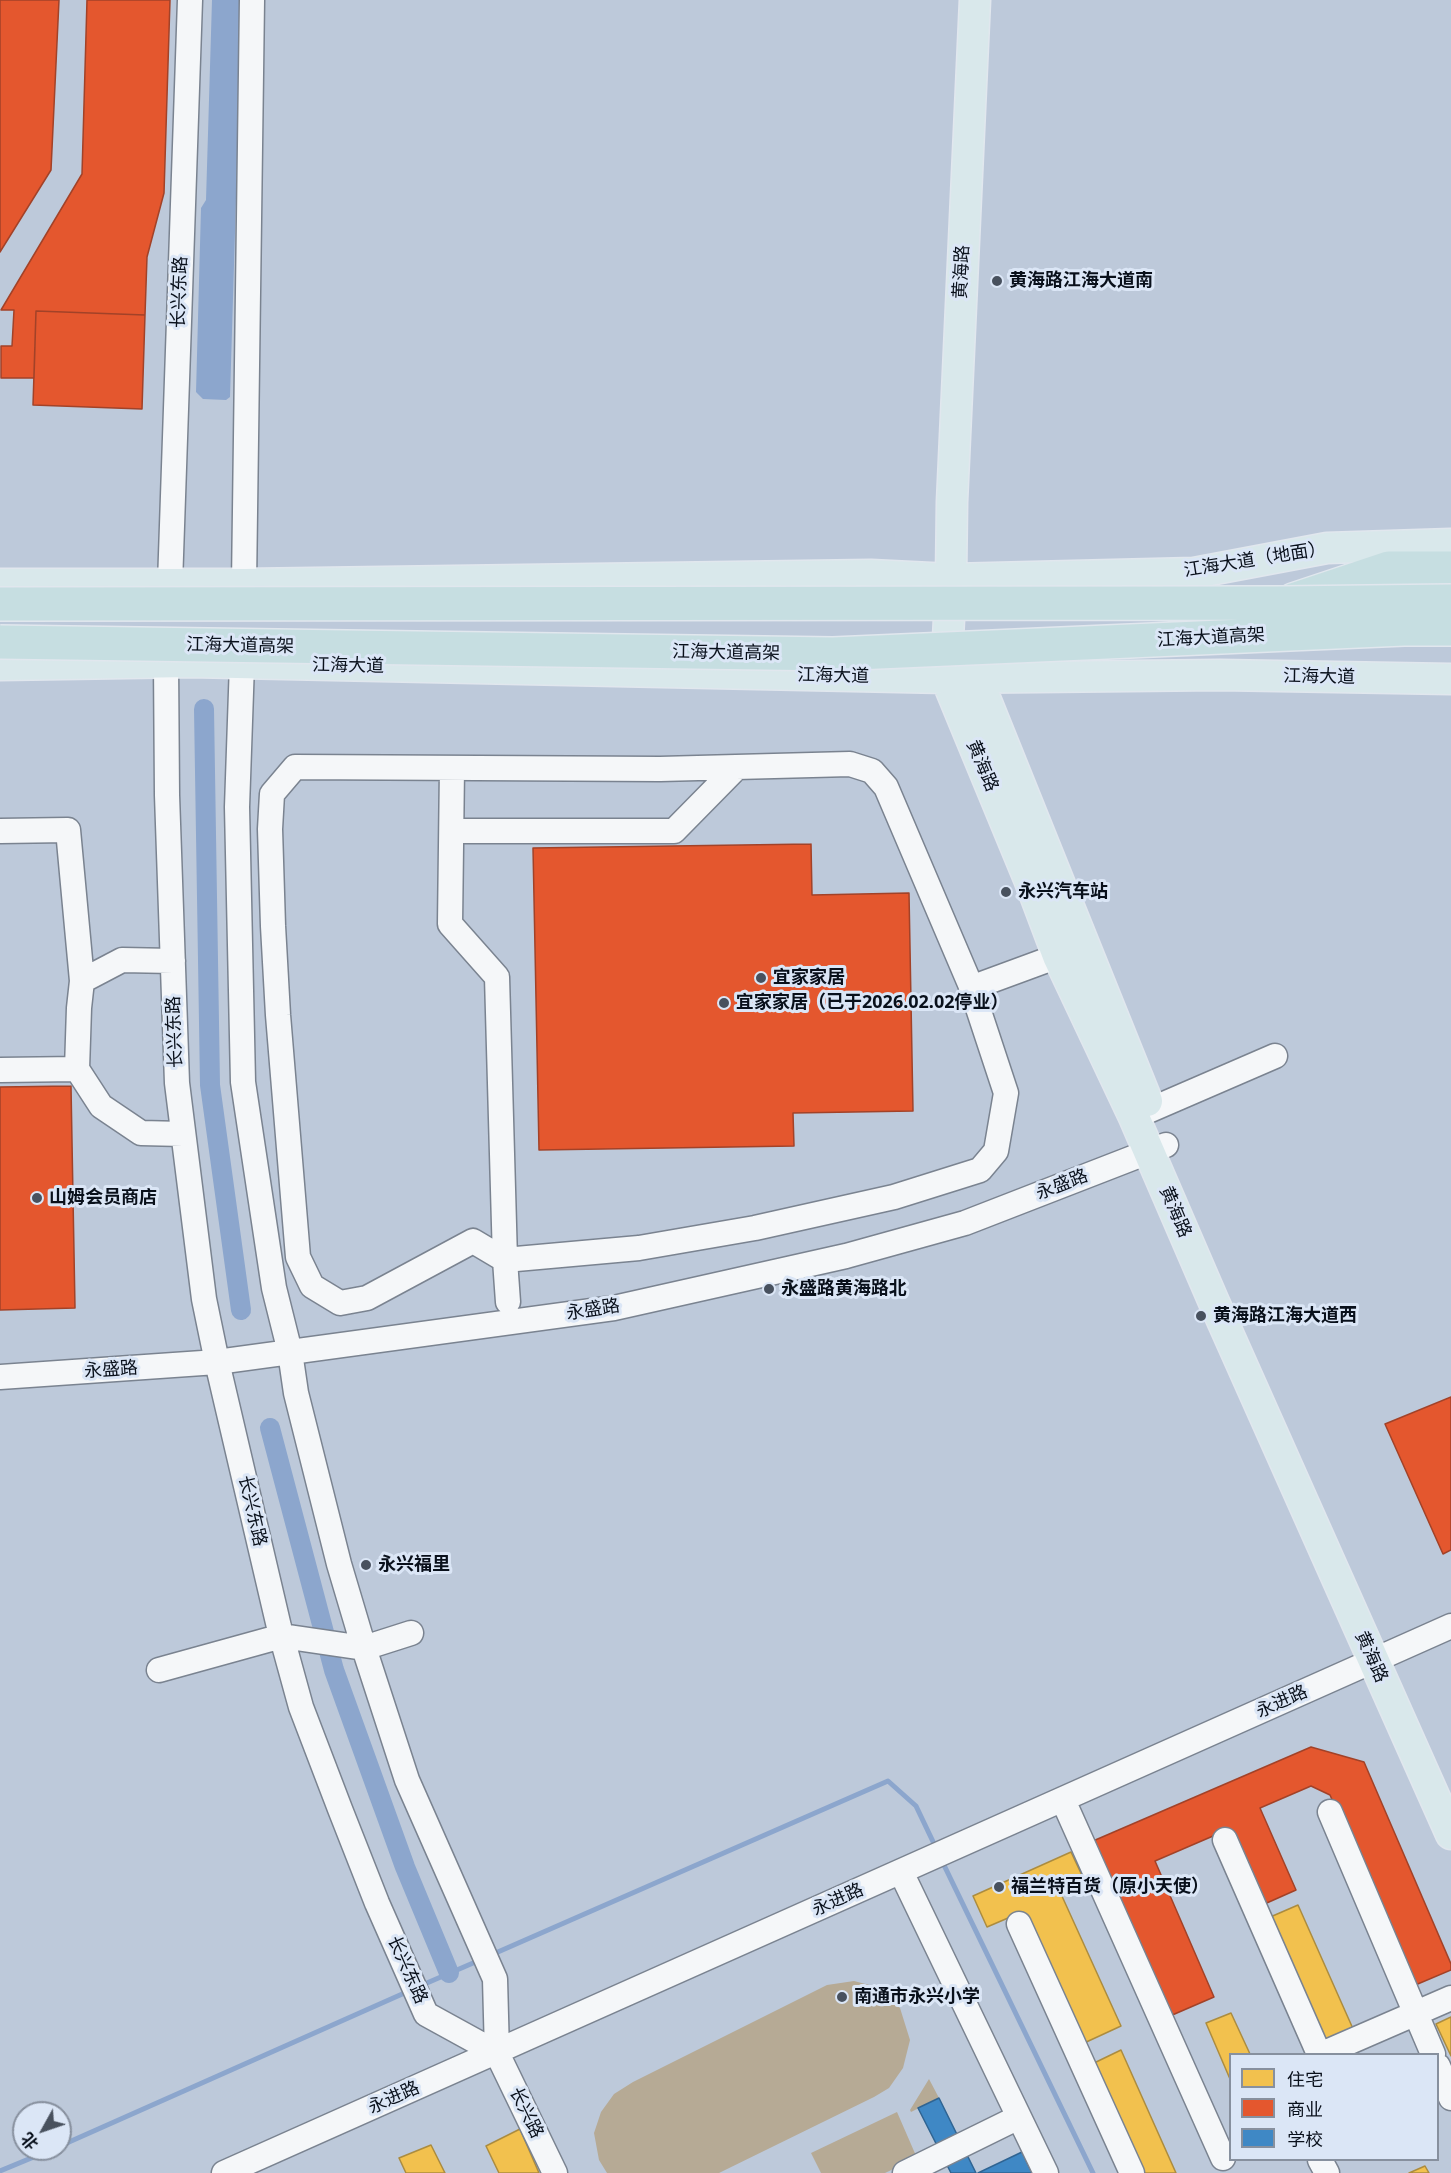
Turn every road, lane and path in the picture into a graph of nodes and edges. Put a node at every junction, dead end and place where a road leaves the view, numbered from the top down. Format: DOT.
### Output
graph roads {
  1 [pos="190,0"];
  2 [pos="252,0"];
  3 [pos="975,0"];
  4 [pos="1451,544"];
  5 [pos="1451,567"];
  6 [pos="951,579"];
  7 [pos="0,584"];
  8 [pos="170,584"];
  9 [pos="244,584"];
  10 [pos="1451,601"];
  11 [pos="1283,603"];
  12 [pos="0,604"];
  13 [pos="1404,629"];
  14 [pos="1451,629"];
  15 [pos="1451,638"];
  16 [pos="0,642"];
  17 [pos="166,663"];
  18 [pos="242,663"];
  19 [pos="0,665"];
  20 [pos="976,676"];
  21 [pos="946,678"];
  22 [pos="1451,679"];
  23 [pos="452,768"];
  24 [pos="736,768"];
  25 [pos="0,831"];
  26 [pos="452,831"];
  27 [pos="1058,956"];
  28 [pos="172,960"];
  29 [pos="82,981"];
  30 [pos="971,988"];
  31 [pos="1275,1056"];
  32 [pos="77,1069"];
  33 [pos="0,1070"];
  34 [pos="1142,1114"];
  35 [pos="183,1134"];
  36 [pos="1157,1148"];
  37 [pos="505,1260"];
  38 [pos="508,1302"];
  39 [pos="290,1352"];
  40 [pos="217,1362"];
  41 [pos="0,1377"];
  42 [pos="1451,1626"];
  43 [pos="411,1633"];
  44 [pos="282,1636"];
  45 [pos="364,1648"];
  46 [pos="1381,1658"];
  47 [pos="159,1670"];
  48 [pos="1451,1791"];
  49 [pos="1063,1800"];
  50 [pos="1330,1812"];
  51 [pos="1451,1834"];
  52 [pos="1225,1840"];
  53 [pos="908,1869"];
  54 [pos="1019,1924"];
  55 [pos="1451,1998"];
  56 [pos="1415,2014"];
  57 [pos="497,2053"];
  58 [pos="1320,2053"];
  59 [pos="1326,2053"];
  60 [pos="1431,2053"];
  61 [pos="1439,2071"];
  62 [pos="1451,2098"];
  63 [pos="1019,2117"];
  64 [pos="1223,2162"];
  65 [pos="931,2167"];
  66 [pos="224,2173"];
  67 [pos="555,2173"];
  68 [pos="905,2173"];
  69 [pos="1046,2173"];
  70 [pos="1132,2173"];
  1 -- 8 [label="street, 长兴东路"];
  2 -- 9 [label="street"];
  3 -- 6 [label="main road, 黄海路"];
  4 -- 6 [label="main road, 江海大道（地面）"];
  5 -- 11 [label="highway"];
  6 -- 9 [label="main road"];
  6 -- 20 [label="main road, 黄海路"];
  6 -- 21 [label="main road, 黄海路"];
  7 -- 8 [label="main road"];
  8 -- 9 [label="main road"];
  10 -- 11 [label="highway, 江海大道高架, bridge"];
  11 -- 12 [label="highway, 江海大道高架, bridge"];
  13 -- 14 [label="highway, 江海大道高架, bridge"];
  13 -- 15 [label="highway, bridge"];
  13 -- 16 [label="highway, 江海大道高架, bridge"];
  17 -- 18 [label="main road, 江海大道"];
  17 -- 19 [label="main road, 江海大道"];
  17 -- 28 [label="street, 长兴东路"];
  18 -- 21 [label="main road, 江海大道"];
  18 -- 39 [label="street"];
  20 -- 21 [label="main road, 江海大道"];
  20 -- 22 [label="main road, 江海大道"];
  20 -- 34 [label="main road, 黄海路"];
  21 -- 27 [label="main road, 黄海路"];
  23 -- 24 [label="street"];
  23 -- 26 [label="street"];
  23 -- 37 [label="street"];
  24 -- 26 [label="street"];
  24 -- 30 [label="street"];
  25 -- 29 [label="street"];
  26 -- 37 [label="street"];
  27 -- 30 [label="street"];
  27 -- 34 [label="main road, 黄海路"];
  28 -- 29 [label="street"];
  28 -- 35 [label="street, 长兴东路"];
  29 -- 32 [label="street"];
  30 -- 37 [label="street"];
  31 -- 34 [label="street"];
  32 -- 33 [label="street"];
  32 -- 35 [label="street"];
  34 -- 36 [label="main road, 黄海路"];
  35 -- 40 [label="street, 长兴东路"];
  36 -- 39 [label="street, 永盛路"];
  36 -- 46 [label="main road, 黄海路"];
  37 -- 38 [label="street"];
  39 -- 40 [label="street, 永盛路"];
  39 -- 45 [label="street"];
  40 -- 41 [label="street, 永盛路"];
  40 -- 44 [label="street, 长兴东路"];
  42 -- 46 [label="street, 永进路"];
  43 -- 45 [label="street"];
  44 -- 45 [label="street"];
  44 -- 47 [label="street"];
  44 -- 57 [label="street, 长兴东路"];
  45 -- 57 [label="street"];
  46 -- 48 [label="main road, 黄海路"];
  46 -- 49 [label="street, 永进路"];
  46 -- 51 [label="main road, 黄海路"];
  49 -- 53 [label="street, 永进路"];
  49 -- 64 [label="street"];
  50 -- 56 [label="street"];
  52 -- 58 [label="street"];
  53 -- 57 [label="street, 永进路"];
  53 -- 63 [label="street"];
  54 -- 70 [label="street"];
  55 -- 56 [label="street"];
  56 -- 59 [label="street"];
  56 -- 60 [label="street"];
  57 -- 66 [label="street, 永进路"];
  57 -- 67 [label="street, 长兴路"];
  61 -- 62 [label="street"];
  63 -- 65 [label="street"];
  63 -- 69 [label="street"];
  65 -- 68 [label="street"];
}
